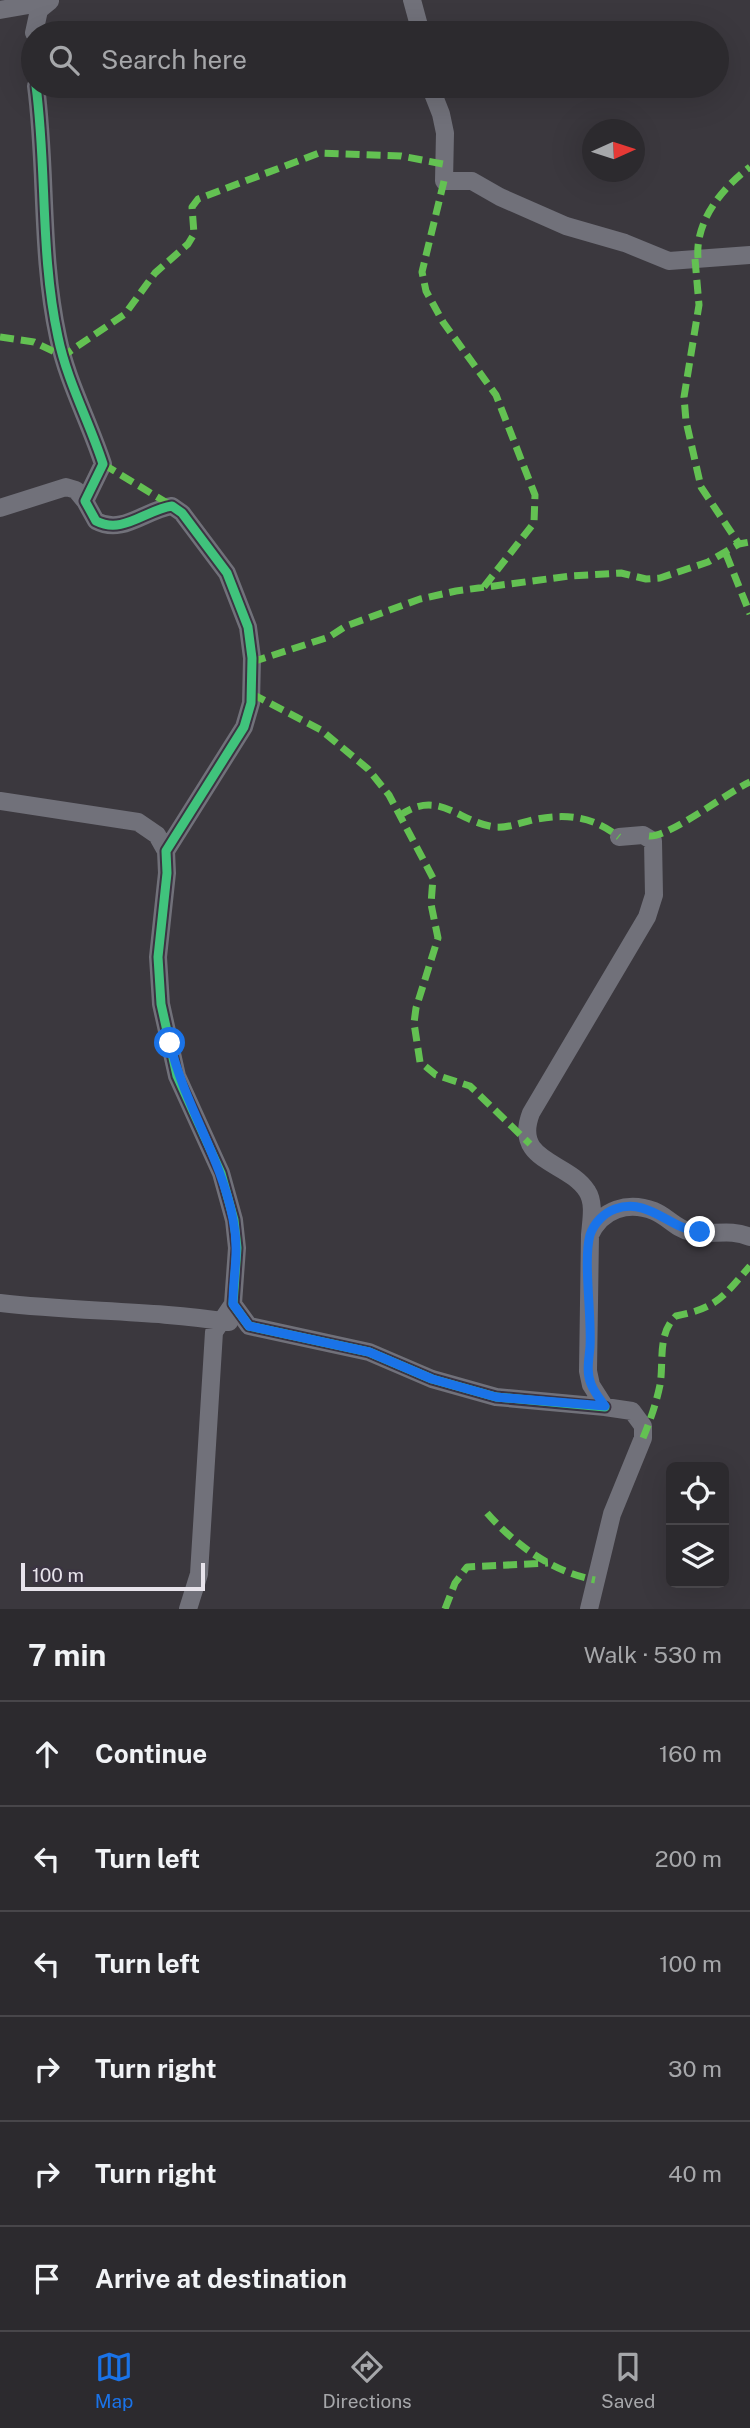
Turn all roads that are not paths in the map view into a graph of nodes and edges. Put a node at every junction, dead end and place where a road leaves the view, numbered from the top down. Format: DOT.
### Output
graph roads {
  1 [pos="412,0"];
  2 [pos="49,1"];
  3 [pos="0,10"];
  4 [pos="36,21"];
  5 [pos="418,21"];
  6 [pos="37,98"];
  7 [pos="435,98"];
  8 [pos="750,254"];
  9 [pos="85,501"];
  10 [pos="0,508"];
  11 [pos="0,801"];
  12 [pos="619,836"];
  13 [pos="166,851"];
  14 [pos="750,1237"];
  15 [pos="589,1245"];
  16 [pos="0,1303"];
  17 [pos="233,1304"];
  18 [pos="219,1321"];
  19 [pos="249,1326"];
  20 [pos="605,1406"];
  21 [pos="188,1609"];
  22 [pos="589,1609"];
  1 -- 5 [label="street"];
  2 -- 3 [label="street"];
  2 -- 4 [label="street"];
  6 -- 9 [label="street"];
  7 -- 8 [label="street"];
  9 -- 10 [label="street"];
  9 -- 13 [label="street"];
  11 -- 13 [label="street"];
  12 -- 15 [label="street"];
  13 -- 17 [label="street"];
  14 -- 15 [label="street"];
  15 -- 20 [label="street"];
  16 -- 18 [label="street"];
  17 -- 18 [label="street"];
  17 -- 19 [label="street"];
  18 -- 19 [label="street"];
  18 -- 21 [label="street"];
  19 -- 20 [label="street"];
  20 -- 22 [label="street"];
}
